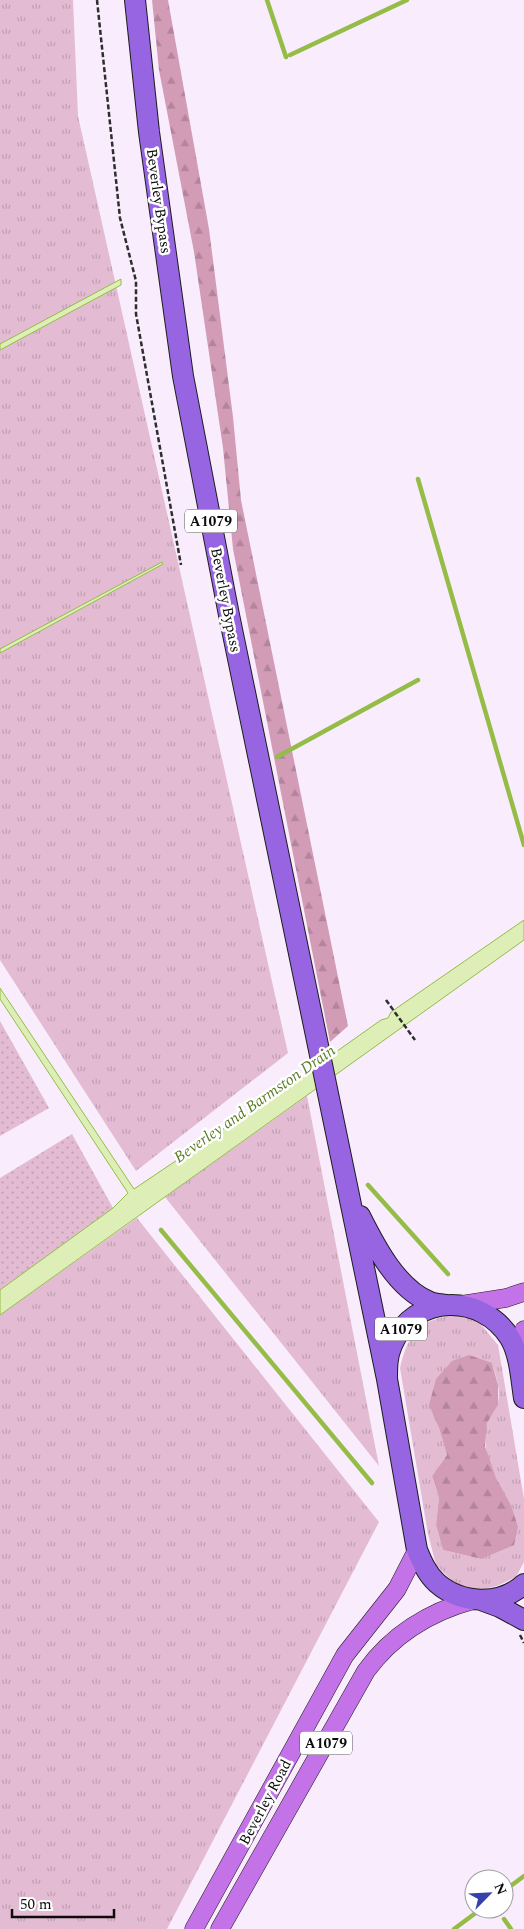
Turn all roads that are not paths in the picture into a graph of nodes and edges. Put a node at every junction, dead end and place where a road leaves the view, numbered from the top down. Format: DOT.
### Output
graph roads {
  1 [pos="135,0"];
  2 [pos="349,1194"];
  3 [pos="524,1292"];
  4 [pos="454,1305"];
  5 [pos="524,1330"];
  6 [pos="517,1355"];
  7 [pos="387,1379"];
  8 [pos="524,1398"];
  9 [pos="417,1550"];
  10 [pos="524,1584"];
  11 [pos="476,1600"];
  12 [pos="524,1620"];
  13 [pos="194,1929"];
  14 [pos="220,1929"];
  1 -- 2 [label="highway, Beverley Bypass / A1079"];
  2 -- 4 [label="highway, Beverley Bypass"];
  2 -- 7 [label="highway, Beverley Bypass"];
  3 -- 4 [label="main road"];
  4 -- 6 [label="highway, Beverley Bypass"];
  4 -- 7 [label="highway, A1079"];
  5 -- 6 [label="main road"];
  6 -- 8 [label="highway, Beverley Bypass"];
  7 -- 9 [label="highway, A1079"];
  9 -- 11 [label="highway, A1079"];
  9 -- 13 [label="main road, Beverley Road / A1079"];
  10 -- 11 [label="highway, A1079"];
  11 -- 12 [label="highway"];
  11 -- 14 [label="main road, Beverley Road / A1079"];
}
